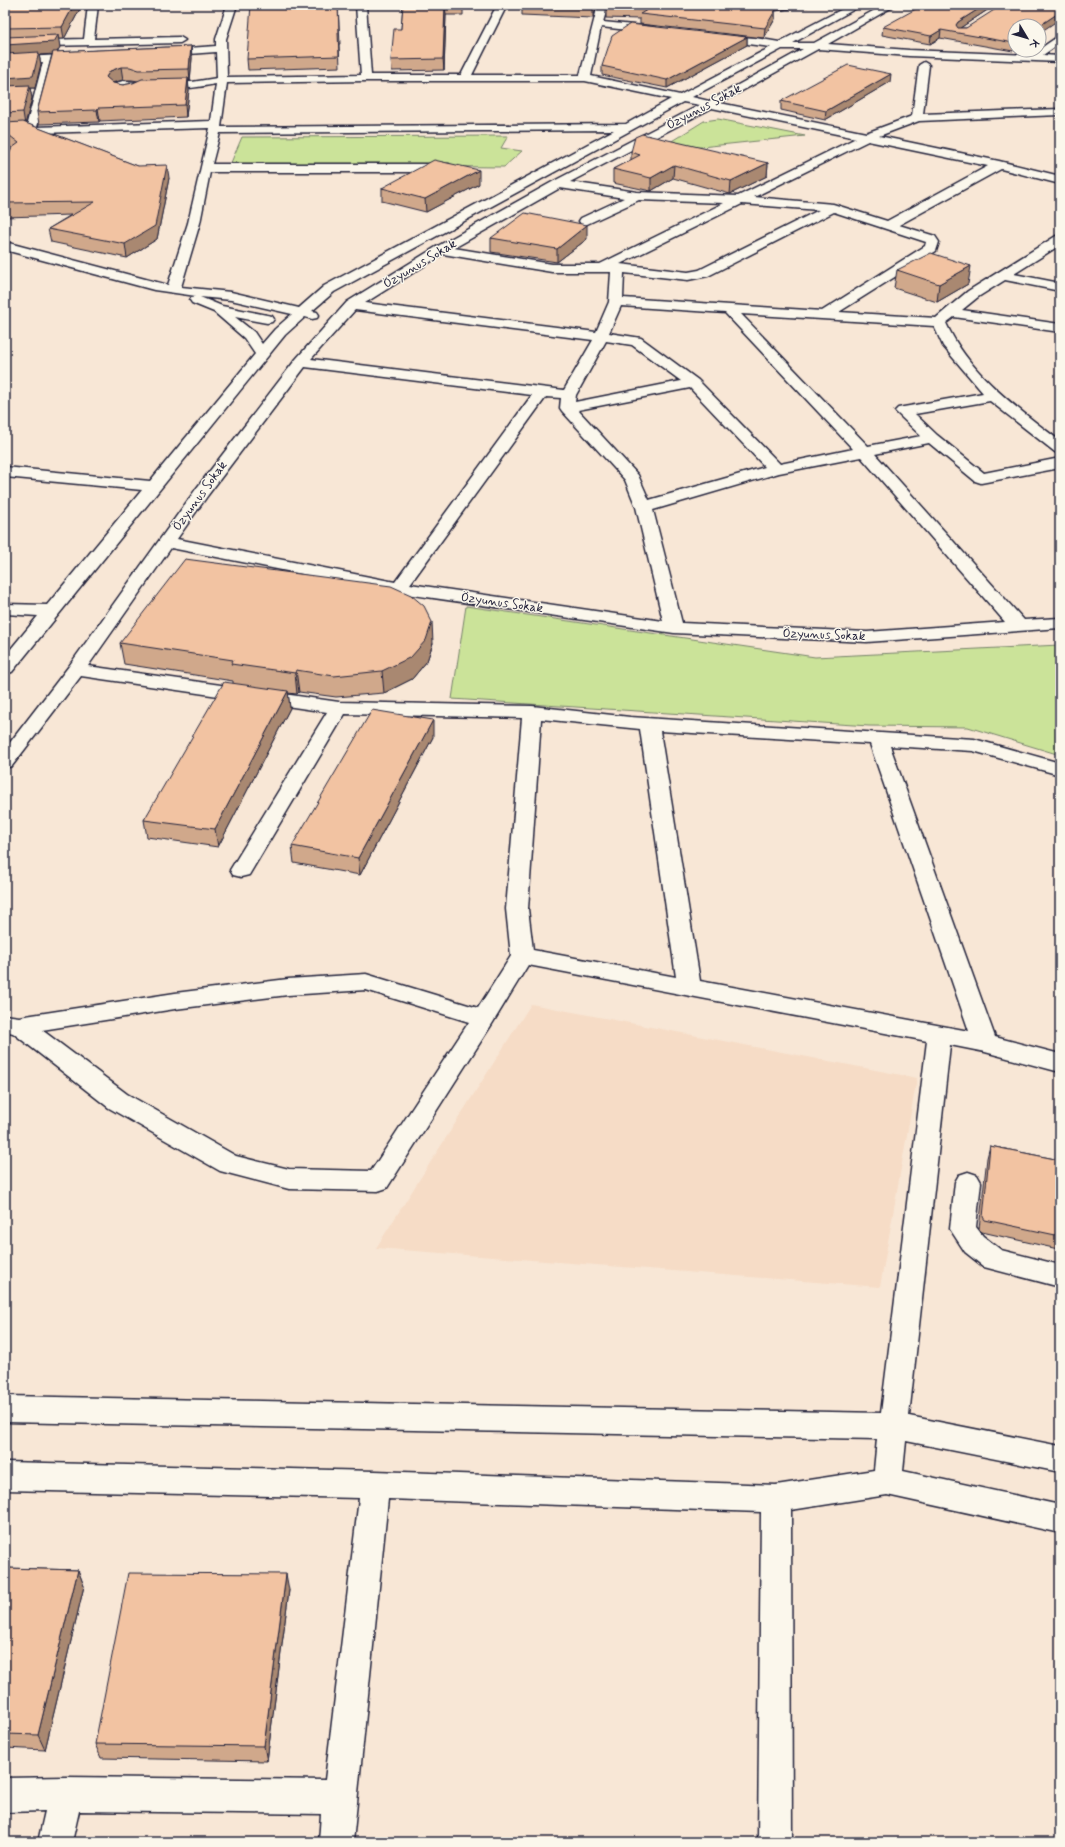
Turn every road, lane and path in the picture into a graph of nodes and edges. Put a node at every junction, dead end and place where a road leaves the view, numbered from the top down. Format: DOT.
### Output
graph roads {
  1 [pos="93,5"];
  2 [pos="232,5"];
  3 [pos="361,5"];
  4 [pos="502,5"];
  5 [pos="603,5"];
  6 [pos="857,5"];
  7 [pos="890,5"];
  8 [pos="597,24"];
  9 [pos="668,32"];
  10 [pos="708,36"];
  11 [pos="1060,38"];
  12 [pos="190,40"];
  13 [pos="206,40"];
  14 [pos="90,42"];
  15 [pos="5,44"];
  16 [pos="222,44"];
  17 [pos="782,46"];
  18 [pos="816,46"];
  19 [pos="1047,48"];
  20 [pos="151,53"];
  21 [pos="801,55"];
  22 [pos="88,56"];
  23 [pos="1007,57"];
  24 [pos="1033,58"];
  25 [pos="49,59"];
  26 [pos="1060,59"];
  27 [pos="862,60"];
  28 [pos="5,61"];
  29 [pos="924,65"];
  30 [pos="969,66"];
  31 [pos="1060,67"];
  32 [pos="132,71"];
  33 [pos="366,78"];
  34 [pos="465,78"];
  35 [pos="585,78"];
  36 [pos="222,80"];
  37 [pos="680,99"];
  38 [pos="709,105"];
  39 [pos="1056,113"];
  40 [pos="917,118"];
  41 [pos="215,127"];
  42 [pos="628,128"];
  43 [pos="5,130"];
  44 [pos="30,130"];
  45 [pos="867,137"];
  46 [pos="999,165"];
  47 [pos="205,168"];
  48 [pos="453,168"];
  49 [pos="1060,180"];
  50 [pos="558,184"];
  51 [pos="637,196"];
  52 [pos="741,200"];
  53 [pos="833,208"];
  54 [pos="585,220"];
  55 [pos="889,225"];
  56 [pos="1060,239"];
  57 [pos="5,246"];
  58 [pos="441,250"];
  59 [pos="24,251"];
  60 [pos="11,259"];
  61 [pos="604,267"];
  62 [pos="618,268"];
  63 [pos="1002,275"];
  64 [pos="975,279"];
  65 [pos="990,283"];
  66 [pos="1060,288"];
  67 [pos="329,289"];
  68 [pos="174,290"];
  69 [pos="247,300"];
  70 [pos="616,302"];
  71 [pos="352,305"];
  72 [pos="218,309"];
  73 [pos="729,309"];
  74 [pos="951,312"];
  75 [pos="302,313"];
  76 [pos="826,314"];
  77 [pos="339,319"];
  78 [pos="938,322"];
  79 [pos="289,324"];
  80 [pos="1060,328"];
  81 [pos="327,332"];
  82 [pos="600,337"];
  83 [pos="262,354"];
  84 [pos="301,362"];
  85 [pos="693,383"];
  86 [pos="542,392"];
  87 [pos="993,396"];
  88 [pos="568,402"];
  89 [pos="932,438"];
  90 [pos="1060,449"];
  91 [pos="864,452"];
  92 [pos="1060,463"];
  93 [pos="776,469"];
  94 [pos="5,472"];
  95 [pos="154,486"];
  96 [pos="644,507"];
  97 [pos="168,542"];
  98 [pos="399,588"];
  99 [pos="5,609"];
  100 [pos="51,611"];
  101 [pos="1060,623"];
  102 [pos="1018,625"];
  103 [pos="674,628"];
  104 [pos="5,668"];
  105 [pos="76,670"];
  106 [pos="339,708"];
  107 [pos="532,712"];
  108 [pos="648,723"];
  109 [pos="878,740"];
  110 [pos="5,762"];
  111 [pos="1060,769"];
  112 [pos="241,870"];
  113 [pos="522,956"];
  114 [pos="689,986"];
  115 [pos="484,1018"];
  116 [pos="12,1024"];
  117 [pos="939,1035"];
  118 [pos="985,1043"];
  119 [pos="1060,1063"];
  120 [pos="968,1182"];
  121 [pos="1060,1276"];
  122 [pos="5,1409"];
  123 [pos="895,1426"];
  124 [pos="1060,1459"];
  125 [pos="5,1476"];
  126 [pos="887,1481"];
  127 [pos="374,1485"];
  128 [pos="776,1499"];
  129 [pos="1060,1519"];
  130 [pos="66,1794"];
  131 [pos="5,1795"];
  132 [pos="340,1797"];
  133 [pos="55,1842"];
  134 [pos="336,1842"];
  135 [pos="775,1842"];
  1 -- 14 [label="street"];
  2 -- 16 [label="street"];
  3 -- 33 [label="street"];
  4 -- 34 [label="street"];
  5 -- 8 [label="street"];
  6 -- 17 [label="street"];
  7 -- 18 [label="street, Özyunus Sokak"];
  8 -- 9 [label="street"];
  8 -- 35 [label="street"];
  10 -- 17 [label="street"];
  11 -- 19 [label="street"];
  12 -- 14 [label="street"];
  13 -- 16 [label="street"];
  14 -- 15 [label="street"];
  16 -- 20 [label="street"];
  16 -- 36 [label="street"];
  17 -- 18 [label="street"];
  17 -- 21 [label="street"];
  17 -- 37 [label="street"];
  18 -- 21 [label="street, Özyunus Sokak"];
  18 -- 23 [label="street"];
  21 -- 27 [label="street"];
  21 -- 38 [label="street, Özyunus Sokak"];
  22 -- 25 [label="street"];
  24 -- 26 [label="street"];
  25 -- 28 [label="street"];
  25 -- 44 [label="street"];
  29 -- 40 [label="street"];
  30 -- 31 [label="street"];
  32 -- 36 [label="street"];
  33 -- 34 [label="street"];
  33 -- 36 [label="street"];
  34 -- 35 [label="street"];
  35 -- 37 [label="street"];
  36 -- 41 [label="street"];
  37 -- 38 [label="street"];
  37 -- 42 [label="street"];
  38 -- 45 [label="street"];
  38 -- 50 [label="street, Özyunus Sokak"];
  39 -- 40 [label="street"];
  40 -- 45 [label="street"];
  41 -- 42 [label="street"];
  41 -- 44 [label="street"];
  41 -- 47 [label="street"];
  42 -- 67 [label="street"];
  43 -- 44 [label="street"];
  45 -- 46 [label="street"];
  45 -- 52 [label="street"];
  46 -- 49 [label="street"];
  46 -- 55 [label="street"];
  47 -- 48 [label="street"];
  47 -- 68 [label="street"];
  50 -- 51 [label="street"];
  50 -- 58 [label="street, Özyunus Sokak"];
  51 -- 52 [label="street"];
  51 -- 54 [label="street"];
  52 -- 53 [label="street"];
  52 -- 61 [label="street"];
  53 -- 55 [label="street"];
  53 -- 62 [label="street"];
  55 -- 76 [label="street"];
  56 -- 63 [label="street"];
  57 -- 59 [label="street"];
  58 -- 61 [label="street"];
  58 -- 71 [label="street, Özyunus Sokak"];
  59 -- 60 [label="street"];
  59 -- 68 [label="street"];
  61 -- 62 [label="street"];
  62 -- 70 [label="street"];
  63 -- 65 [label="street"];
  63 -- 66 [label="street"];
  64 -- 65 [label="street"];
  65 -- 74 [label="street"];
  67 -- 69 [label="street"];
  67 -- 75 [label="street"];
  68 -- 69 [label="street"];
  68 -- 72 [label="street"];
  69 -- 75 [label="street"];
  70 -- 73 [label="street"];
  70 -- 82 [label="street"];
  71 -- 77 [label="street, Özyunus Sokak"];
  71 -- 82 [label="street"];
  72 -- 79 [label="street"];
  72 -- 83 [label="street"];
  73 -- 76 [label="street"];
  73 -- 91 [label="street"];
  74 -- 78 [label="street"];
  74 -- 80 [label="street"];
  75 -- 77 [label="street"];
  75 -- 79 [label="street"];
  76 -- 78 [label="street"];
  77 -- 81 [label="street, Özyunus Sokak"];
  78 -- 87 [label="street"];
  79 -- 81 [label="street"];
  79 -- 83 [label="street"];
  81 -- 84 [label="street, Özyunus Sokak"];
  82 -- 85 [label="street"];
  82 -- 88 [label="street"];
  83 -- 95 [label="street"];
  84 -- 86 [label="street"];
  84 -- 97 [label="street, Özyunus Sokak"];
  85 -- 88 [label="street"];
  85 -- 93 [label="street"];
  86 -- 88 [label="street"];
  86 -- 98 [label="street"];
  87 -- 89 [label="street"];
  87 -- 90 [label="street"];
  88 -- 96 [label="street"];
  89 -- 91 [label="street"];
  89 -- 92 [label="street"];
  91 -- 93 [label="street"];
  91 -- 102 [label="street"];
  93 -- 96 [label="street"];
  94 -- 95 [label="street"];
  95 -- 100 [label="street"];
  96 -- 103 [label="street"];
  97 -- 98 [label="street, Özyunus Sokak"];
  97 -- 105 [label="street"];
  98 -- 103 [label="street, Özyunus Sokak"];
  99 -- 100 [label="street"];
  100 -- 104 [label="street"];
  101 -- 102 [label="street, Özyunus Sokak"];
  102 -- 103 [label="street, Özyunus Sokak"];
  105 -- 106 [label="street"];
  105 -- 110 [label="street"];
  106 -- 107 [label="street"];
  106 -- 112 [label="street"];
  107 -- 108 [label="street"];
  107 -- 113 [label="street"];
  108 -- 109 [label="street"];
  108 -- 114 [label="street"];
  109 -- 111 [label="street"];
  109 -- 118 [label="street"];
  113 -- 114 [label="street"];
  113 -- 115 [label="street"];
  114 -- 117 [label="street"];
  115 -- 116 [label="street"];
  115 -- 116 [label="street"];
  117 -- 118 [label="street"];
  117 -- 123 [label="street"];
  118 -- 119 [label="street"];
  120 -- 121 [label="street"];
  122 -- 123 [label="street"];
  123 -- 124 [label="street"];
  123 -- 126 [label="street"];
  125 -- 127 [label="street"];
  126 -- 128 [label="street"];
  126 -- 129 [label="street"];
  127 -- 128 [label="street"];
  127 -- 132 [label="street"];
  128 -- 135 [label="street"];
  130 -- 131 [label="street"];
  130 -- 132 [label="street"];
  130 -- 133 [label="street"];
  132 -- 134 [label="street"];
}
